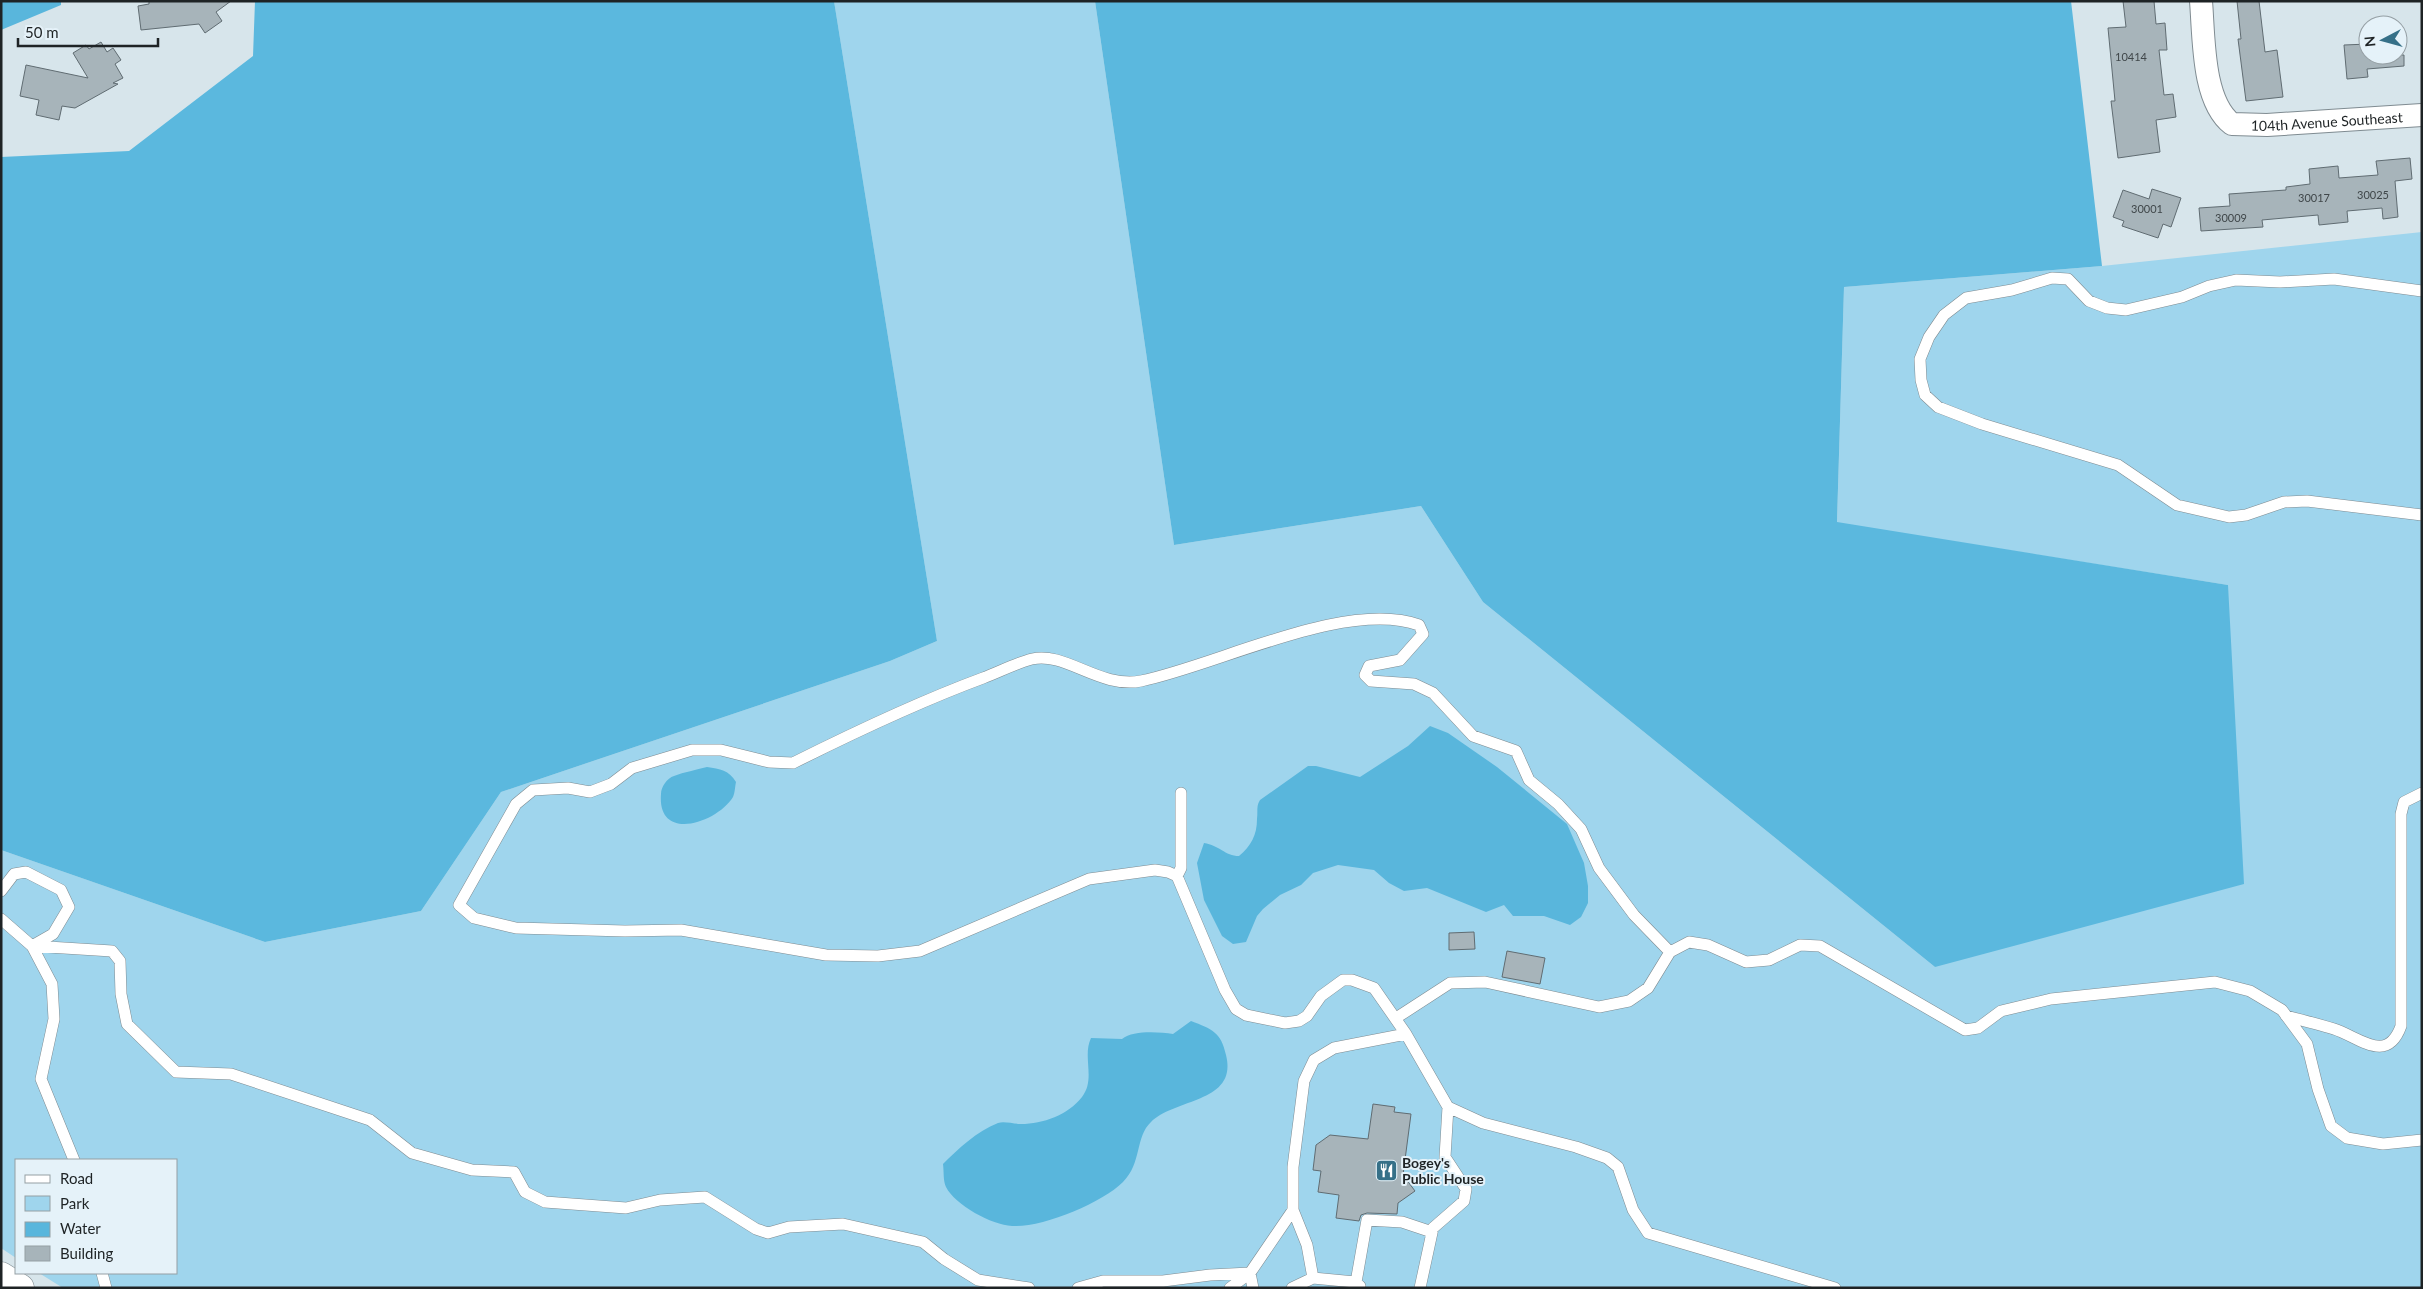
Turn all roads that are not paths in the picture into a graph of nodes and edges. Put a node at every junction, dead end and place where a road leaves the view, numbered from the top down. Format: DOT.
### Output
graph roads {
  1 [pos="2200,1"];
  2 [pos="2422,115"];
  3 [pos="2422,291"];
  4 [pos="2422,515"];
  5 [pos="1181,793"];
  6 [pos="2422,793"];
  7 [pos="1176,876"];
  8 [pos="1,891"];
  9 [pos="1,919"];
  10 [pos="32,946"];
  11 [pos="1670,952"];
  12 [pos="2286,1016"];
  13 [pos="1396,1018"];
  14 [pos="1406,1034"];
  15 [pos="1448,1107"];
  16 [pos="2422,1140"];
  17 [pos="74,1159"];
  18 [pos="1293,1210"];
  19 [pos="1432,1232"];
  20 [pos="102,1274"];
  21 [pos="1250,1274"];
  22 [pos="1,1276"];
  23 [pos="1313,1278"];
  24 [pos="1357,1286"];
  25 [pos="20,1288"];
  26 [pos="106,1288"];
  27 [pos="1029,1288"];
  28 [pos="1078,1288"];
  29 [pos="1230,1288"];
  30 [pos="1253,1288"];
  31 [pos="1292,1288"];
  32 [pos="1420,1288"];
  33 [pos="1834,1288"];
  1 -- 2 [label="street, 104th Avenue Southeast"];
  3 -- 4 [label="lane"];
  5 -- 7 [label="lane"];
  6 -- 12 [label="lane"];
  7 -- 11 [label="lane"];
  7 -- 13 [label="lane"];
  8 -- 10 [label="lane"];
  9 -- 10 [label="lane"];
  10 -- 17 [label="lane"];
  10 -- 27 [label="lane"];
  11 -- 12 [label="lane"];
  11 -- 13 [label="lane"];
  12 -- 16 [label="lane"];
  13 -- 14 [label="lane"];
  14 -- 15 [label="lane"];
  14 -- 18 [label="lane"];
  15 -- 19 [label="lane"];
  15 -- 33 [label="lane"];
  18 -- 21 [label="lane"];
  18 -- 23 [label="lane"];
  19 -- 24 [label="lane"];
  19 -- 32 [label="lane"];
  20 -- 26 [label="lane"];
  21 -- 28 [label="lane"];
  21 -- 29 [label="lane"];
  21 -- 30 [label="lane"];
  22 -- 25 [label="street"];
  23 -- 24 [label="lane"];
  23 -- 31 [label="lane"];
}
